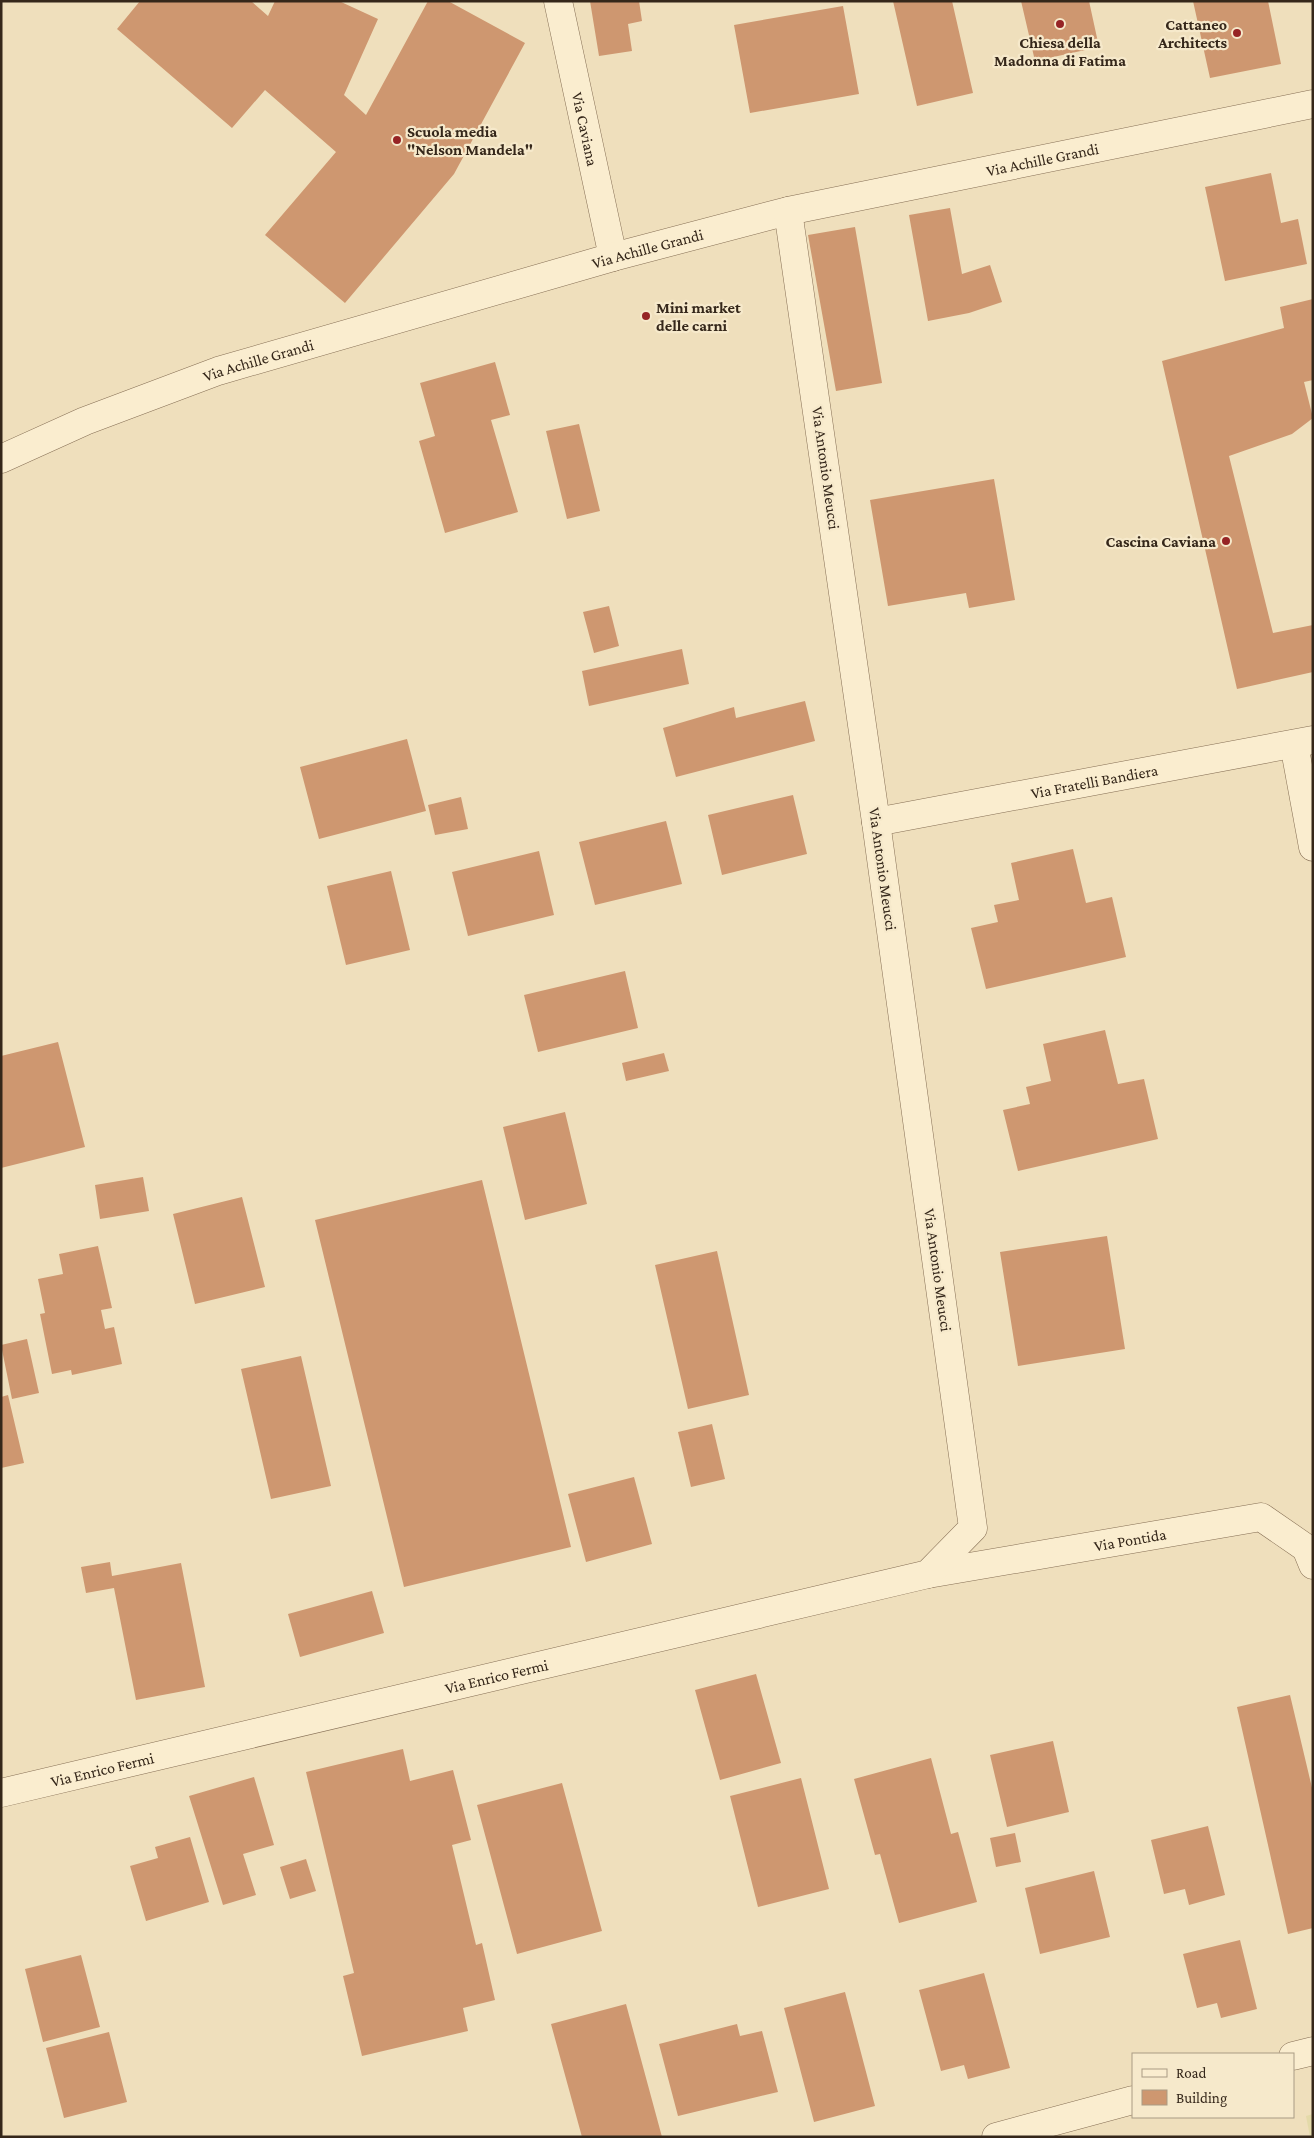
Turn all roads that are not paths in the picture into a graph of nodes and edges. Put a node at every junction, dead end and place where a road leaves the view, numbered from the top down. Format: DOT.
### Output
graph roads {
  1 [pos="558,1"];
  2 [pos="1313,104"];
  3 [pos="788,211"];
  4 [pos="613,257"];
  5 [pos="1,459"];
  6 [pos="1303,742"];
  7 [pos="876,822"];
  8 [pos="1313,847"];
  9 [pos="1313,1565"];
  10 [pos="928,1574"];
  11 [pos="1,1793"];
  12 [pos="1313,2051"];
  13 [pos="1294,2056"];
  14 [pos="1132,2100"];
  15 [pos="996,2137"];
  1 -- 4 [label="street, Via Caviana"];
  2 -- 3 [label="street, Via Achille Grandi"];
  3 -- 4 [label="street, Via Achille Grandi"];
  3 -- 7 [label="street, Via Antonio Meucci"];
  4 -- 5 [label="street, Via Achille Grandi"];
  6 -- 7 [label="street, Via Fratelli Bandiera"];
  6 -- 8 [label="street"];
  7 -- 10 [label="street, Via Antonio Meucci"];
  9 -- 10 [label="street, Via Pontida"];
  10 -- 11 [label="street, Via Enrico Fermi"];
  12 -- 13 [label="street"];
  14 -- 15 [label="street"];
}
